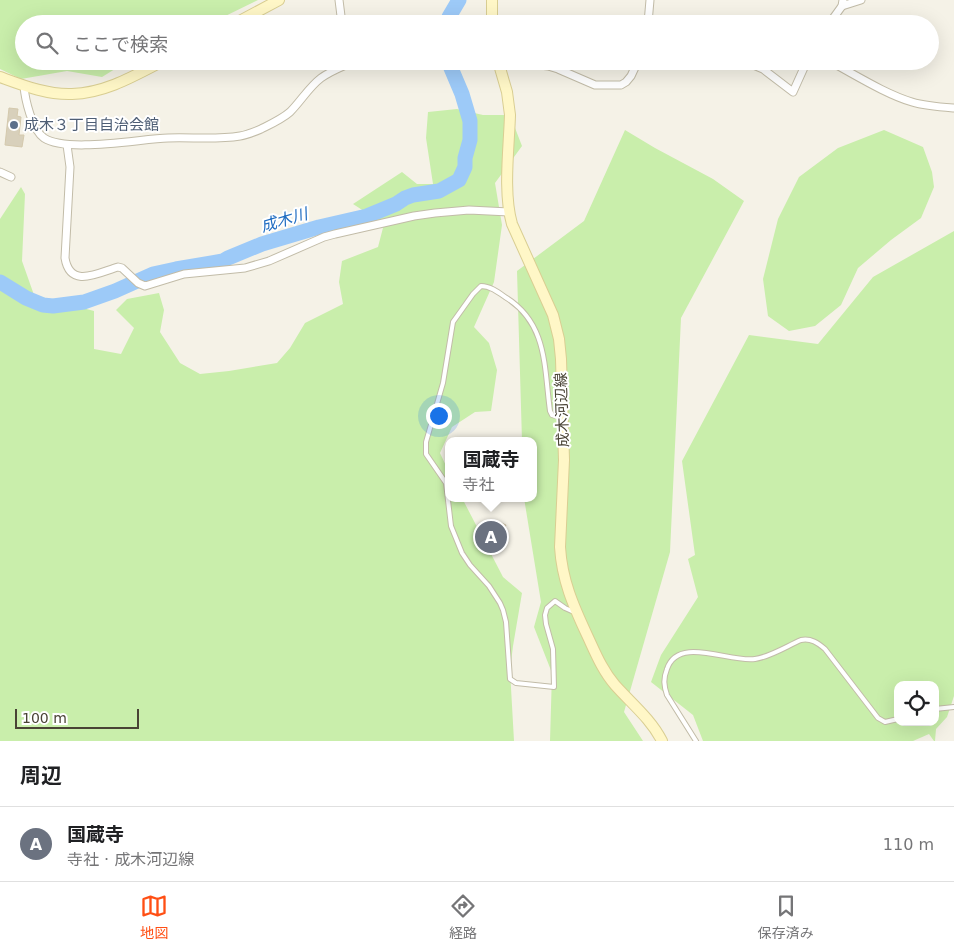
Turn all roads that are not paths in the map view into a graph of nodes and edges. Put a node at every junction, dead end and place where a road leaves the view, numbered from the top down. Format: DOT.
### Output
graph roads {
  1 [pos="279,0"];
  2 [pos="339,0"];
  3 [pos="492,0"];
  4 [pos="650,0"];
  5 [pos="861,0"];
  6 [pos="842,3"];
  7 [pos="251,15"];
  8 [pos="341,15"];
  9 [pos="492,15"];
  10 [pos="649,15"];
  11 [pos="834,15"];
  12 [pos="146,70"];
  13 [pos="337,70"];
  14 [pos="501,70"];
  15 [pos="560,70"];
  16 [pos="634,70"];
  17 [pos="764,70"];
  18 [pos="803,70"];
  19 [pos="846,70"];
  20 [pos="0,76"];
  21 [pos="24,86"];
  22 [pos="954,108"];
  23 [pos="67,144"];
  24 [pos="0,172"];
  25 [pos="10,177"];
  26 [pos="509,212"];
  27 [pos="563,418"];
  28 [pos="445,482"];
  29 [pos="448,502"];
  30 [pos="576,612"];
  31 [pos="954,707"];
  32 [pos="939,709"];
  33 [pos="894,720"];
  34 [pos="662,741"];
  35 [pos="696,741"];
  1 -- 7 [label="main road"];
  2 -- 8 [label="street"];
  3 -- 9 [label="main road"];
  4 -- 10 [label="street"];
  5 -- 6 [label="street"];
  6 -- 11 [label="street"];
  12 -- 21 [label="main road"];
  13 -- 23 [label="street"];
  14 -- 26 [label="main road, 成木河辺線"];
  15 -- 16 [label="street"];
  17 -- 18 [label="street"];
  19 -- 22 [label="street"];
  20 -- 21 [label="main road"];
  21 -- 23 [label="street"];
  23 -- 26 [label="street"];
  24 -- 25 [label="street"];
  26 -- 27 [label="main road, 成木河辺線"];
  27 -- 28 [label="lane"];
  27 -- 30 [label="main road, 成木河辺線"];
  29 -- 30 [label="lane"];
  30 -- 34 [label="main road, 成木河辺線"];
  31 -- 32 [label="lane"];
  33 -- 35 [label="lane"];
}
